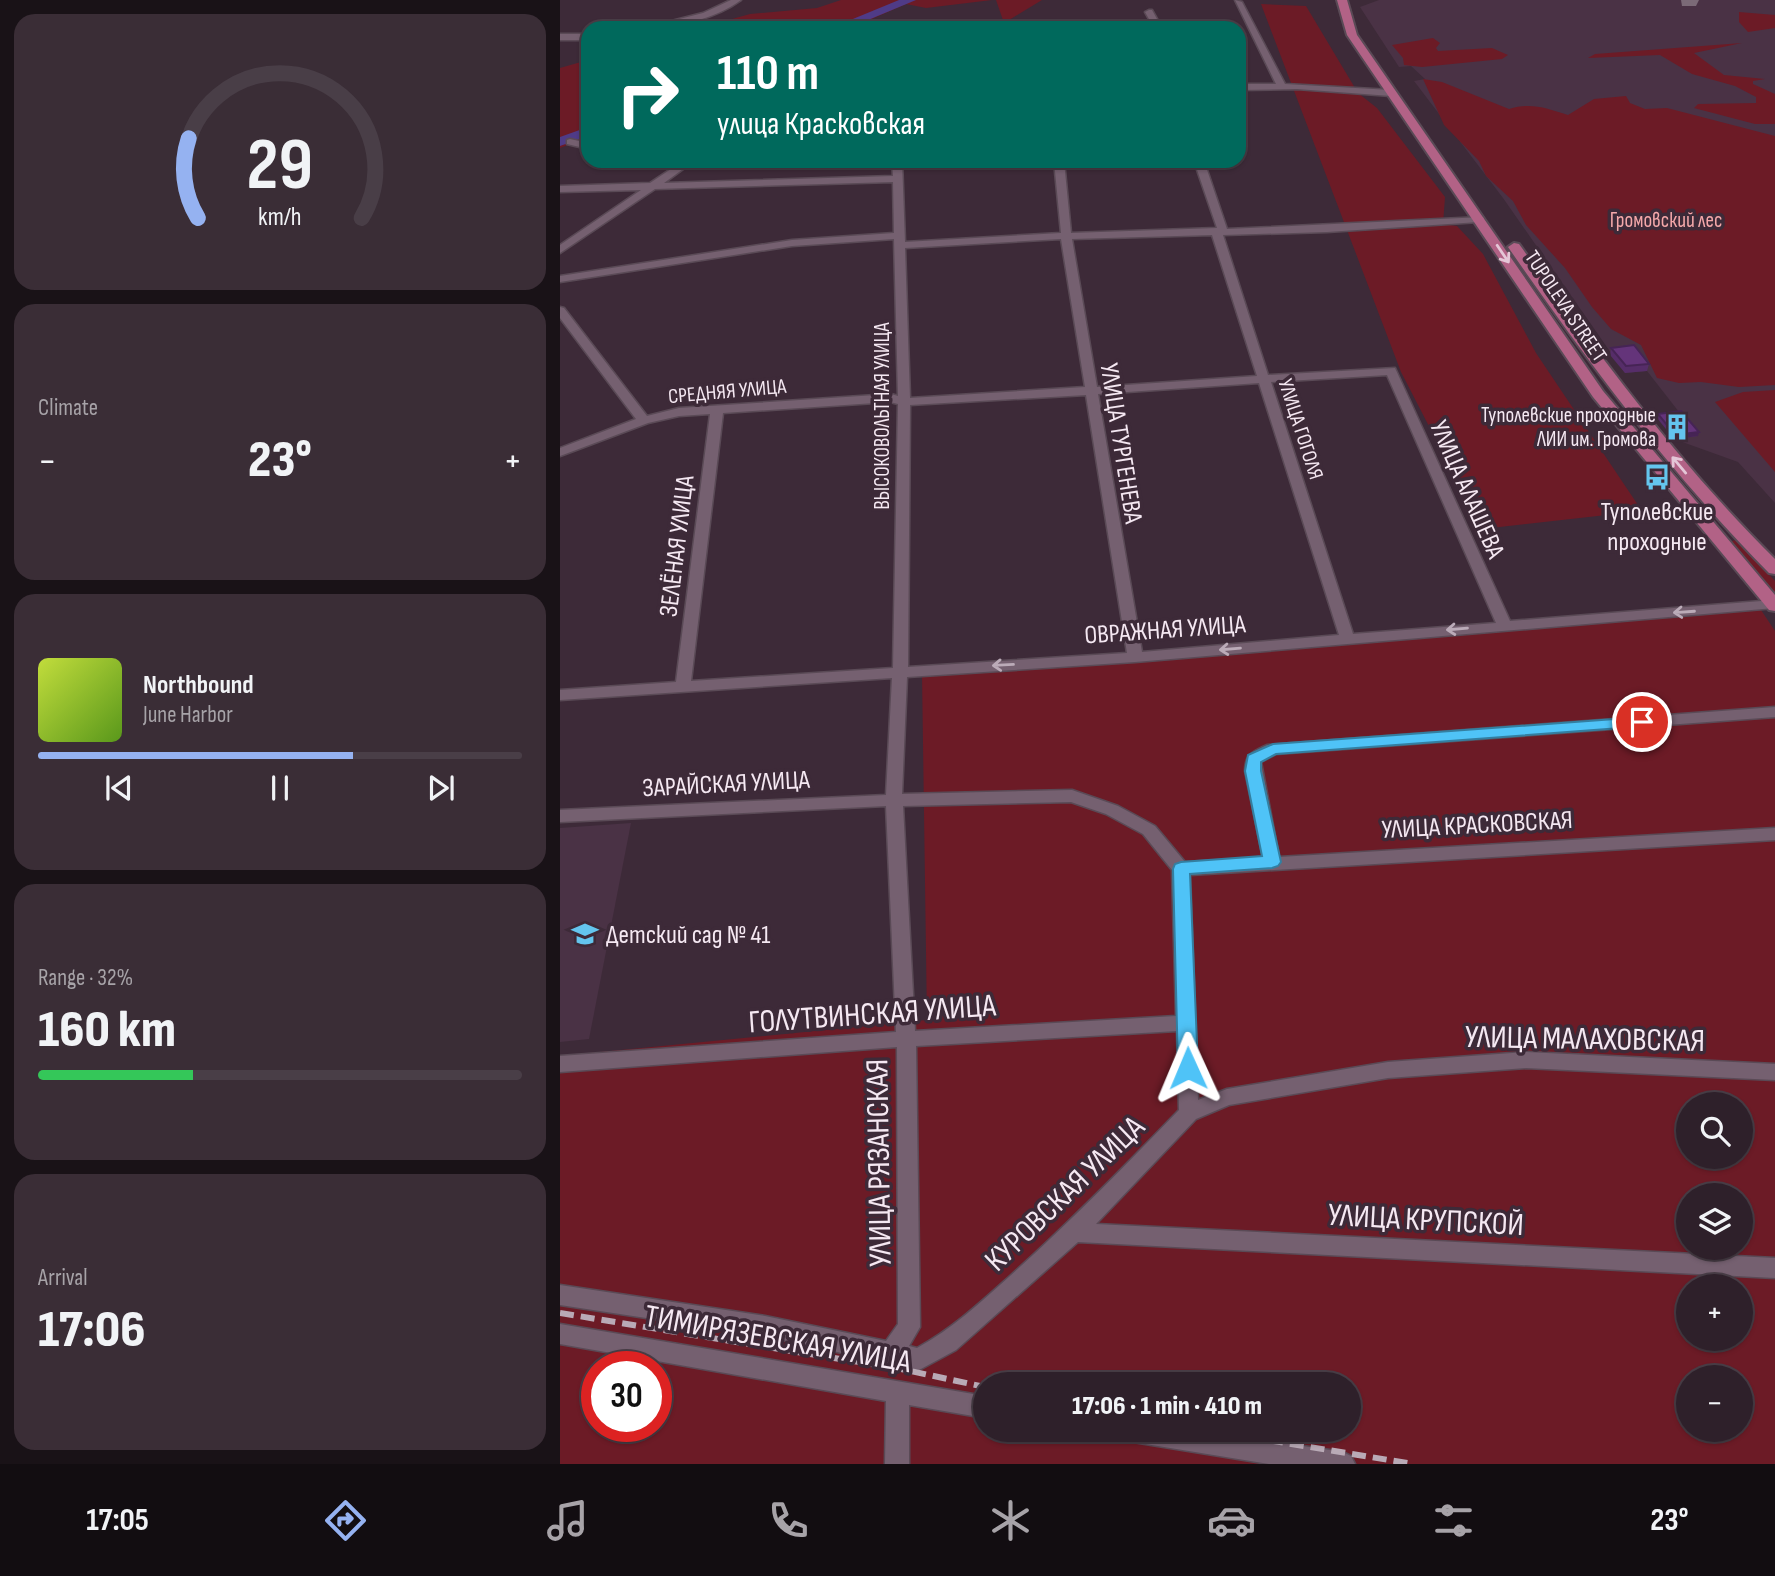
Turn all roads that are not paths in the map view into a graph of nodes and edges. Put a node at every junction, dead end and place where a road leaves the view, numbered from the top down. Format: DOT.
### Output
graph roads {
  1 [pos="737,0"];
  2 [pos="1238,2"];
  3 [pos="1343,7"];
  4 [pos="1150,12"];
  5 [pos="679,21"];
  6 [pos="1154,21"];
  7 [pos="560,37"];
  8 [pos="581,37"];
  9 [pos="1282,86"];
  10 [pos="1246,87"];
  11 [pos="1391,93"];
  12 [pos="570,142"];
  13 [pos="581,144"];
  14 [pos="680,168"];
  15 [pos="897,168"];
  16 [pos="1060,168"];
  17 [pos="1201,168"];
  18 [pos="896,179"];
  19 [pos="654,187"];
  20 [pos="560,190"];
  21 [pos="1479,219"];
  22 [pos="1219,231"];
  23 [pos="1066,236"];
  24 [pos="899,240"];
  25 [pos="560,250"];
  26 [pos="560,279"];
  27 [pos="560,310"];
  28 [pos="1391,371"];
  29 [pos="1266,380"];
  30 [pos="1090,391"];
  31 [pos="904,402"];
  32 [pos="717,410"];
  33 [pos="644,420"];
  34 [pos="560,452"];
  35 [pos="1775,569"];
  36 [pos="1774,605"];
  37 [pos="1504,625"];
  38 [pos="1347,639"];
  39 [pos="1135,657"];
  40 [pos="900,671"];
  41 [pos="683,687"];
  42 [pos="560,695"];
  43 [pos="1775,712"];
  44 [pos="894,800"];
  45 [pos="560,816"];
  46 [pos="1775,834"];
  47 [pos="1272,862"];
  48 [pos="1181,869"];
  49 [pos="1187,1023"];
  50 [pos="906,1039"];
  51 [pos="560,1064"];
  52 [pos="1775,1072"];
  53 [pos="1189,1113"];
  54 [pos="1074,1232"];
  55 [pos="1775,1268"];
  56 [pos="560,1296"];
  57 [pos="560,1334"];
  58 [pos="891,1352"];
  59 [pos="898,1393"];
  60 [pos="973,1405"];
  61 [pos="1203,1442"];
  62 [pos="897,1464"];
  63 [pos="1343,1464"];
  1 -- 5 [label="street"];
  2 -- 9 [label="street"];
  3 -- 11 [label="main road, TUPOLEVA STREET"];
  35 -- 3 [label="main road, TUPOLEVA STREET, one-way"];
  4 -- 6 [label="street"];
  7 -- 8 [label="street"];
  9 -- 10 [label="street"];
  9 -- 11 [label="street"];
  11 -- 21 [label="main road, TUPOLEVA STREET"];
  12 -- 13 [label="street"];
  14 -- 19 [label="street"];
  15 -- 18 [label="street, ВЫСОКОВОЛЬТНАЯ УЛИЦА"];
  16 -- 23 [label="street, УЛИЦА ТУРГЕНЕВА"];
  17 -- 22 [label="street, УЛИЦА ГОГОЛЯ"];
  18 -- 19 [label="street"];
  18 -- 24 [label="street, ВЫСОКОВОЛЬТНАЯ УЛИЦА"];
  19 -- 20 [label="street"];
  19 -- 25 [label="street"];
  21 -- 22 [label="street"];
  21 -- 36 [label="main road, TUPOLEVA STREET, one-way"];
  22 -- 23 [label="street"];
  22 -- 29 [label="street, УЛИЦА ГОГОЛЯ"];
  23 -- 24 [label="street"];
  23 -- 30 [label="street, УЛИЦА ТУРГЕНЕВА"];
  24 -- 26 [label="street"];
  24 -- 31 [label="street, ВЫСОКОВОЛЬТНАЯ УЛИЦА"];
  27 -- 33 [label="street"];
  28 -- 29 [label="street, СРЕДНЯЯ УЛИЦА"];
  28 -- 37 [label="street, УЛИЦА АЛАШЕВА"];
  29 -- 30 [label="street, СРЕДНЯЯ УЛИЦА"];
  29 -- 38 [label="street, УЛИЦА ГОГОЛЯ"];
  30 -- 31 [label="street, СРЕДНЯЯ УЛИЦА"];
  30 -- 39 [label="street, УЛИЦА ТУРГЕНЕВА"];
  31 -- 32 [label="street, СРЕДНЯЯ УЛИЦА"];
  31 -- 40 [label="street, ВЫСОКОВОЛЬТНАЯ УЛИЦА"];
  32 -- 33 [label="street, СРЕДНЯЯ УЛИЦА"];
  32 -- 41 [label="street, ЗЕЛЁНАЯ УЛИЦА"];
  33 -- 34 [label="street, СРЕДНЯЯ УЛИЦА"];
  36 -- 37 [label="street, ОВРАЖНАЯ УЛИЦА, one-way"];
  37 -- 38 [label="street, ОВРАЖНАЯ УЛИЦА, one-way"];
  38 -- 39 [label="street, ОВРАЖНАЯ УЛИЦА, one-way"];
  39 -- 40 [label="street, ОВРАЖНАЯ УЛИЦА, one-way"];
  40 -- 41 [label="street, ОВРАЖНАЯ УЛИЦА"];
  40 -- 44 [label="street, ВЫСОКОВОЛЬТНАЯ УЛИЦА"];
  41 -- 42 [label="street, ОВРАЖНАЯ УЛИЦА"];
  43 -- 47 [label="street"];
  44 -- 45 [label="street, ЗАРАЙСКАЯ УЛИЦА"];
  44 -- 48 [label="street, ЗАРАЙСКАЯ УЛИЦА"];
  44 -- 50 [label="street, УЛИЦА РЯЗАНСКАЯ"];
  46 -- 47 [label="street, УЛИЦА КРАСКОВСКАЯ"];
  47 -- 48 [label="street, УЛИЦА КРАСКОВСКАЯ"];
  48 -- 49 [label="street"];
  49 -- 50 [label="street, ГОЛУТВИНСКАЯ УЛИЦА"];
  49 -- 53 [label="street"];
  50 -- 51 [label="street, ГОЛУТВИНСКАЯ УЛИЦА"];
  50 -- 58 [label="street, УЛИЦА РЯЗАНСКАЯ"];
  52 -- 53 [label="street, УЛИЦА МАЛАХОВСКАЯ"];
  53 -- 54 [label="street, КУРОВСКАЯ УЛИЦА"];
  54 -- 55 [label="street, УЛИЦА КРУПСКОЙ"];
  54 -- 58 [label="street, КУРОВСКАЯ УЛИЦА"];
  56 -- 58 [label="street"];
  57 -- 59 [label="street, ТИМИРЯЗЕВСКАЯ УЛИЦА"];
  59 -- 60 [label="street, ТИМИРЯЗЕВСКАЯ УЛИЦА"];
  59 -- 62 [label="street"];
  61 -- 63 [label="street"];
}
